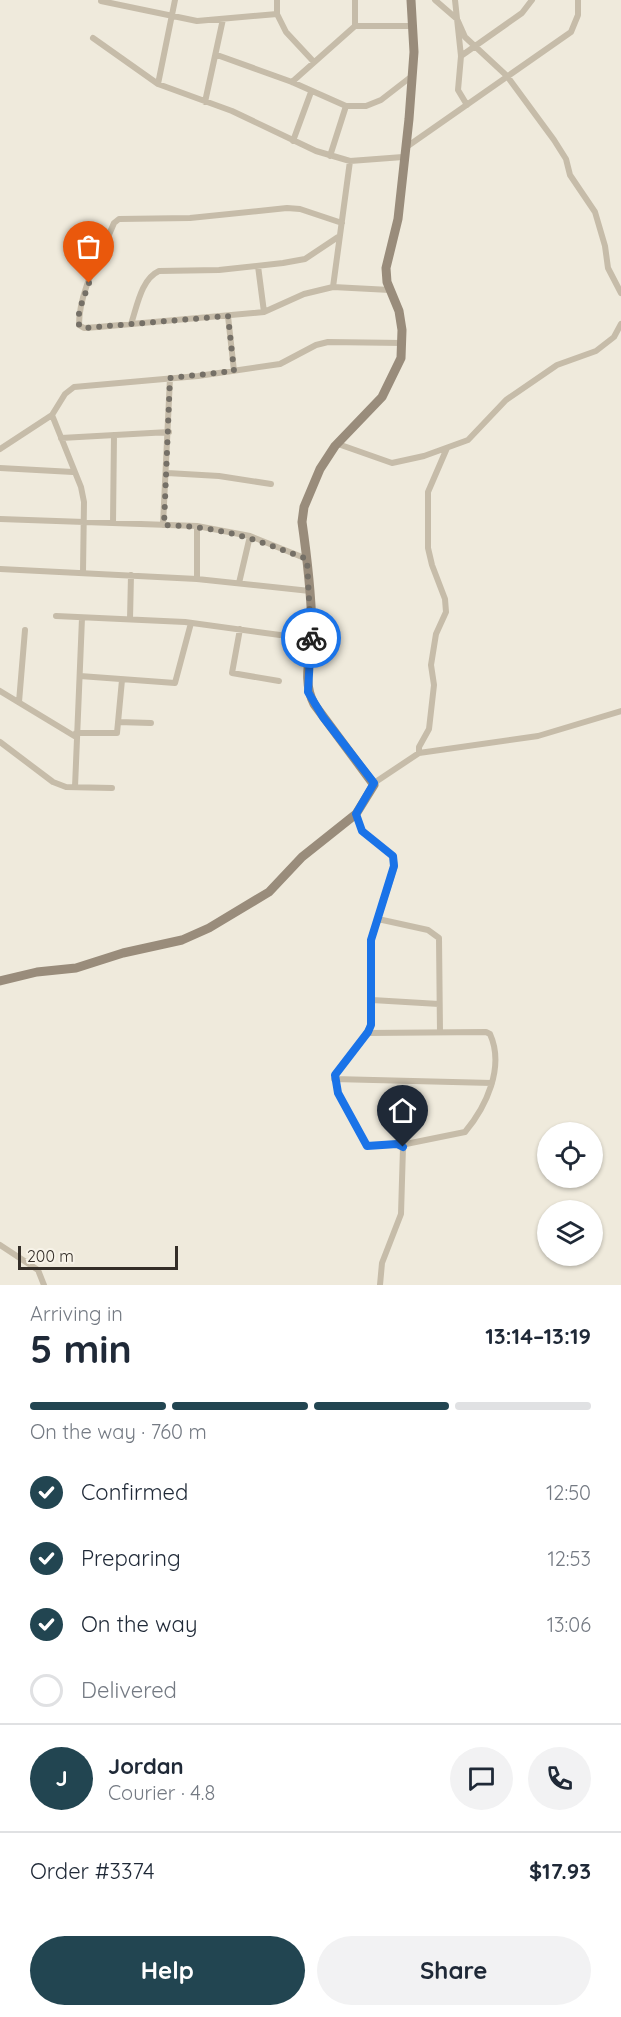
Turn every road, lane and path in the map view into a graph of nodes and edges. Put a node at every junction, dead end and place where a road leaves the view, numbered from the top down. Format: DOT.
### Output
graph roads {
  1 [pos="175,0"];
  2 [pos="278,0"];
  3 [pos="355,0"];
  4 [pos="411,0"];
  5 [pos="435,0"];
  6 [pos="455,0"];
  7 [pos="532,0"];
  8 [pos="578,0"];
  9 [pos="102,1"];
  10 [pos="277,14"];
  11 [pos="171,18"];
  12 [pos="223,19"];
  13 [pos="456,19"];
  14 [pos="355,26"];
  15 [pos="412,26"];
  16 [pos="93,38"];
  17 [pos="476,47"];
  18 [pos="217,55"];
  19 [pos="461,56"];
  20 [pos="313,61"];
  21 [pos="412,76"];
  22 [pos="507,76"];
  23 [pos="292,82"];
  24 [pos="158,84"];
  25 [pos="311,92"];
  26 [pos="205,102"];
  27 [pos="467,105"];
  28 [pos="346,106"];
  29 [pos="293,141"];
  30 [pos="404,153"];
  31 [pos="330,156"];
  32 [pos="350,161"];
  33 [pos="342,223"];
  34 [pos="338,237"];
  35 [pos="258,266"];
  36 [pos="333,287"];
  37 [pos="390,290"];
  38 [pos="621,293"];
  39 [pos="264,312"];
  40 [pos="228,316"];
  41 [pos="131,324"];
  42 [pos="621,324"];
  43 [pos="403,343"];
  44 [pos="234,371"];
  45 [pos="170,378"];
  46 [pos="52,415"];
  47 [pos="169,432"];
  48 [pos="114,435"];
  49 [pos="61,438"];
  50 [pos="338,444"];
  51 [pos="0,448"];
  52 [pos="447,448"];
  53 [pos="0,468"];
  54 [pos="73,472"];
  55 [pos="167,473"];
  56 [pos="271,484"];
  57 [pos="0,519"];
  58 [pos="85,522"];
  59 [pos="113,523"];
  60 [pos="164,525"];
  61 [pos="197,526"];
  62 [pos="250,536"];
  63 [pos="307,559"];
  64 [pos="0,570"];
  65 [pos="83,572"];
  66 [pos="131,575"];
  67 [pos="197,579"];
  68 [pos="238,583"];
  69 [pos="310,591"];
  70 [pos="56,616"];
  71 [pos="82,618"];
  72 [pos="130,619"];
  73 [pos="191,624"];
  74 [pos="240,629"];
  75 [pos="25,630"];
  76 [pos="280,635"];
  77 [pos="80,676"];
  78 [pos="122,680"];
  79 [pos="279,681"];
  80 [pos="0,691"];
  81 [pos="19,702"];
  82 [pos="620,712"];
  83 [pos="118,722"];
  84 [pos="152,723"];
  85 [pos="76,735"];
  86 [pos="0,742"];
  87 [pos="419,753"];
  88 [pos="374,783"];
  89 [pos="75,787"];
  90 [pos="112,788"];
  91 [pos="356,814"];
  92 [pos="378,919"];
  93 [pos="0,981"];
  94 [pos="372,1000"];
  95 [pos="440,1004"];
  96 [pos="368,1032"];
  97 [pos="440,1032"];
  98 [pos="334,1079"];
  99 [pos="492,1083"];
  100 [pos="400,1145"];
  101 [pos="0,1245"];
  102 [pos="44,1285"];
  103 [pos="380,1285"];
  1 -- 11 [label="street"];
  2 -- 10 [label="street"];
  3 -- 14 [label="street"];
  4 -- 15 [label="street"];
  5 -- 13 [label="street"];
  6 -- 13 [label="street"];
  7 -- 17 [label="street"];
  8 -- 22 [label="street"];
  9 -- 11 [label="street"];
  10 -- 12 [label="street"];
  10 -- 20 [label="street"];
  11 -- 12 [label="street"];
  11 -- 24 [label="street"];
  12 -- 18 [label="street"];
  13 -- 17 [label="street"];
  13 -- 19 [label="street"];
  14 -- 15 [label="street"];
  14 -- 20 [label="street"];
  15 -- 21 [label="street"];
  16 -- 24 [label="street"];
  17 -- 19 [label="street"];
  17 -- 22 [label="street"];
  18 -- 23 [label="street"];
  18 -- 26 [label="street"];
  19 -- 27 [label="street"];
  20 -- 23 [label="street"];
  21 -- 28 [label="street"];
  21 -- 30 [label="street"];
  22 -- 27 [label="street"];
  22 -- 38 [label="street"];
  23 -- 25 [label="street"];
  24 -- 26 [label="street"];
  25 -- 28 [label="street"];
  25 -- 29 [label="street"];
  26 -- 29 [label="street"];
  27 -- 30 [label="street"];
  28 -- 31 [label="street"];
  29 -- 31 [label="street"];
  30 -- 32 [label="street"];
  30 -- 37 [label="street"];
  31 -- 32 [label="street"];
  32 -- 33 [label="street"];
  33 -- 34 [label="street"];
  33 -- 41 [label="street"];
  34 -- 35 [label="street"];
  34 -- 36 [label="street"];
  35 -- 39 [label="street"];
  35 -- 41 [label="street"];
  36 -- 37 [label="street"];
  36 -- 39 [label="street"];
  37 -- 43 [label="street"];
  39 -- 40 [label="street"];
  40 -- 41 [label="street"];
  40 -- 44 [label="street"];
  42 -- 52 [label="street"];
  43 -- 44 [label="street"];
  43 -- 50 [label="street"];
  44 -- 45 [label="street"];
  45 -- 46 [label="street"];
  45 -- 47 [label="street"];
  46 -- 49 [label="street"];
  46 -- 51 [label="street"];
  47 -- 48 [label="street"];
  47 -- 55 [label="street"];
  48 -- 49 [label="street"];
  48 -- 59 [label="street"];
  49 -- 54 [label="street"];
  50 -- 52 [label="street"];
  50 -- 63 [label="street"];
  52 -- 87 [label="street"];
  53 -- 54 [label="street"];
  54 -- 58 [label="street"];
  55 -- 56 [label="street"];
  55 -- 60 [label="street"];
  57 -- 58 [label="street"];
  58 -- 59 [label="street"];
  58 -- 65 [label="street"];
  59 -- 60 [label="street"];
  60 -- 61 [label="street"];
  61 -- 62 [label="street"];
  61 -- 67 [label="street"];
  62 -- 63 [label="street"];
  62 -- 68 [label="street"];
  63 -- 69 [label="street"];
  64 -- 65 [label="street"];
  65 -- 66 [label="street"];
  66 -- 67 [label="street"];
  66 -- 72 [label="street"];
  67 -- 68 [label="street"];
  68 -- 69 [label="street"];
  69 -- 88 [label="street"];
  70 -- 71 [label="street"];
  71 -- 72 [label="street"];
  71 -- 77 [label="street"];
  72 -- 73 [label="street"];
  73 -- 74 [label="street"];
  73 -- 78 [label="street"];
  74 -- 76 [label="street"];
  74 -- 79 [label="street"];
  75 -- 81 [label="street"];
  77 -- 78 [label="street"];
  77 -- 85 [label="street"];
  78 -- 83 [label="street"];
  80 -- 81 [label="street"];
  81 -- 85 [label="street"];
  82 -- 87 [label="street"];
  83 -- 84 [label="street"];
  83 -- 85 [label="street"];
  85 -- 89 [label="street"];
  86 -- 89 [label="street"];
  87 -- 88 [label="street"];
  88 -- 91 [label="street"];
  89 -- 90 [label="street"];
  91 -- 92 [label="street"];
  91 -- 93 [label="street"];
  92 -- 94 [label="street"];
  92 -- 95 [label="street"];
  94 -- 95 [label="street"];
  94 -- 96 [label="street"];
  95 -- 97 [label="street"];
  96 -- 97 [label="street"];
  96 -- 98 [label="street"];
  97 -- 99 [label="street"];
  98 -- 99 [label="street"];
  98 -- 100 [label="street"];
  99 -- 100 [label="street"];
  100 -- 103 [label="street"];
  101 -- 102 [label="street"];
}
